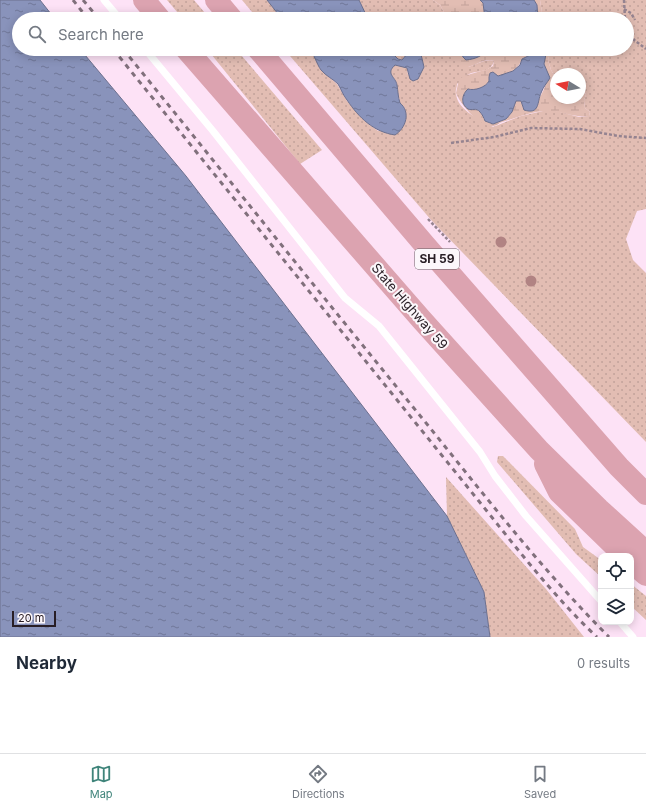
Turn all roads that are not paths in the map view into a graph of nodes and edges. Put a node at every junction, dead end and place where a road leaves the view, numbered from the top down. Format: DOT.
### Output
graph roads {
  1 [pos="104,0"];
  2 [pos="144,0"];
  3 [pos="216,0"];
  4 [pos="114,12"];
  5 [pos="154,12"];
  6 [pos="226,12"];
  7 [pos="151,56"];
  8 [pos="192,56"];
  9 [pos="264,56"];
  10 [pos="539,450"];
  11 [pos="619,467"];
  12 [pos="646,486"];
  13 [pos="646,494"];
  14 [pos="646,552"];
  15 [pos="622,553"];
  16 [pos="634,565"];
  17 [pos="646,575"];
  18 [pos="598,598"];
  19 [pos="623,625"];
  20 [pos="633,637"];
  1 -- 4 [label="lane"];
  2 -- 5 [label="main road"];
  3 -- 6 [label="main road"];
  7 -- 18 [label="lane"];
  8 -- 10 [label="main road, State Highway 59"];
  9 -- 11 [label="main road, SH 59"];
  10 -- 14 [label="main road, State Highway 59"];
  10 -- 15 [label="main road"];
  11 -- 12 [label="main road"];
  11 -- 13 [label="main road, SH 59"];
  16 -- 17 [label="main road"];
  19 -- 20 [label="lane"];
}
